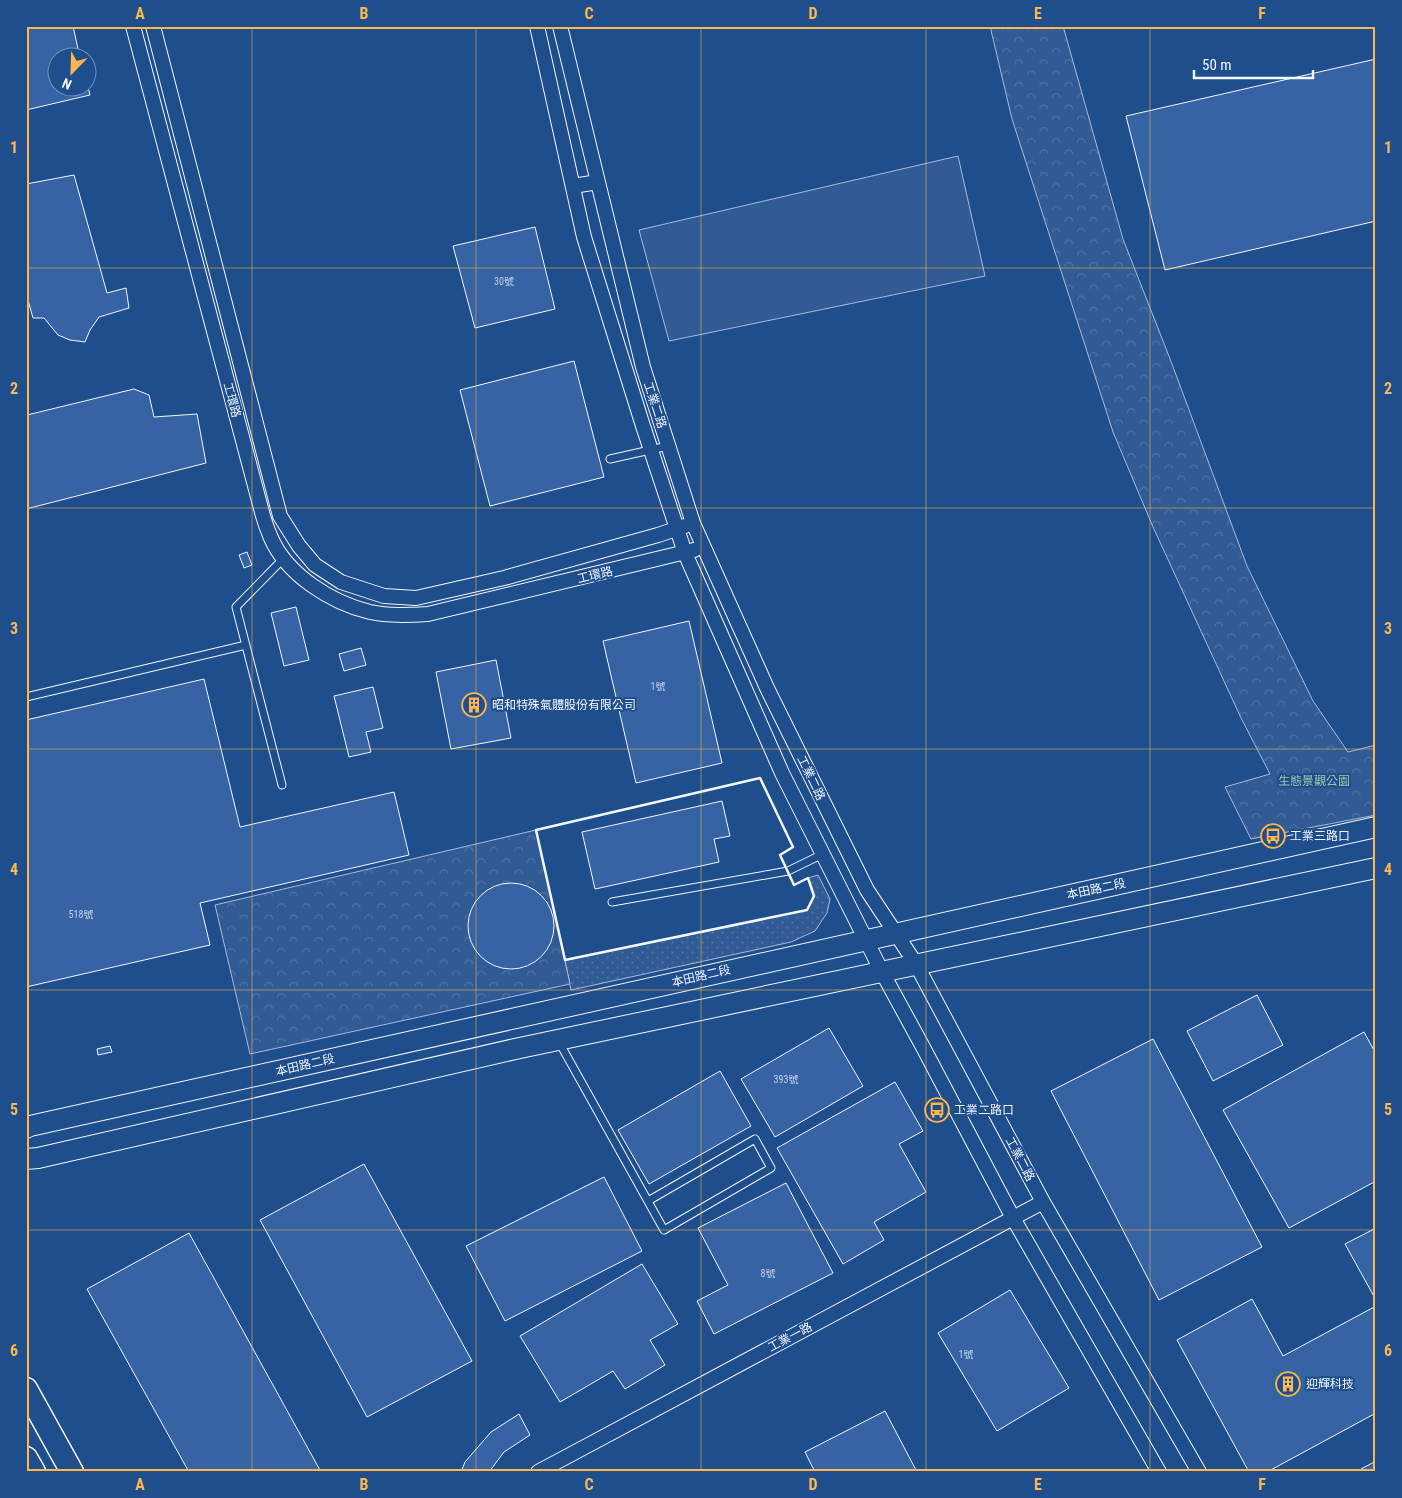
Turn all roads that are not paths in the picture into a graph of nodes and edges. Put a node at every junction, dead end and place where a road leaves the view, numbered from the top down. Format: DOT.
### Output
graph roads {
  1 [pos="133,26"];
  2 [pos="153,26"];
  3 [pos="537,26"];
  4 [pos="560,26"];
  5 [pos="567,53"];
  6 [pos="544,58"];
  7 [pos="167,80"];
  8 [pos="149,86"];
  9 [pos="598,182"];
  10 [pos="573,186"];
  11 [pos="199,205"];
  12 [pos="182,210"];
  13 [pos="219,282"];
  14 [pos="202,285"];
  15 [pos="236,350"];
  16 [pos="220,355"];
  17 [pos="668,446"];
  18 [pos="651,450"];
  19 [pos="610,459"];
  20 [pos="693,523"];
  21 [pos="677,529"];
  22 [pos="300,546"];
  23 [pos="704,548"];
  24 [pos="686,553"];
  25 [pos="284,558"];
  26 [pos="482,583"];
  27 [pos="486,600"];
  28 [pos="246,645"];
  29 [pos="770,693"];
  30 [pos="26,697"];
  31 [pos="750,700"];
  32 [pos="282,785"];
  33 [pos="1376,827"];
  34 [pos="822,854"];
  35 [pos="1376,868"];
  36 [pos="612,902"];
  37 [pos="896,933"];
  38 [pos="866,940"];
  39 [pos="916,964"];
  40 [pos="882,972"];
  41 [pos="558,1040"];
  42 [pos="26,1128"];
  43 [pos="26,1159"];
  44 [pos="648,1201"];
  45 [pos="1043,1202"];
  46 [pos="1013,1218"];
  47 [pos="26,1389"];
  48 [pos="26,1458"];
  49 [pos="34,1472"];
  50 [pos="72,1472"];
  51 [pos="538,1472"];
  52 [pos="1159,1472"];
  53 [pos="1199,1472"];
  1 -- 8 [label="street, 工環路"];
  2 -- 7 [label="street, 工環路"];
  3 -- 6 [label="street, 工業二路"];
  4 -- 5 [label="street, 工業二路"];
  5 -- 6 [label="street"];
  5 -- 9 [label="street, 工業二路"];
  6 -- 10 [label="street, 工業二路"];
  7 -- 8 [label="street"];
  7 -- 11 [label="street, 工環路"];
  8 -- 12 [label="street, 工環路"];
  9 -- 10 [label="street"];
  9 -- 17 [label="street, 工業二路"];
  10 -- 18 [label="street, 工業二路"];
  11 -- 12 [label="street"];
  11 -- 13 [label="street, 工環路"];
  12 -- 14 [label="street, 工環路"];
  13 -- 14 [label="street"];
  13 -- 15 [label="street, 工環路"];
  14 -- 16 [label="street, 工環路"];
  15 -- 16 [label="street"];
  15 -- 22 [label="street, 工環路"];
  16 -- 25 [label="street, 工環路"];
  17 -- 18 [label="lane"];
  17 -- 20 [label="street, 工業二路"];
  18 -- 19 [label="lane"];
  18 -- 21 [label="street, 工業二路"];
  20 -- 21 [label="street, 工環路"];
  20 -- 23 [label="street, 工業二路"];
  21 -- 24 [label="street, 工業二路"];
  21 -- 26 [label="street, 工環路"];
  22 -- 25 [label="street"];
  22 -- 26 [label="street, 工環路"];
  23 -- 24 [label="street, 工環路"];
  23 -- 29 [label="street, 工業二路"];
  24 -- 27 [label="street, 工環路"];
  24 -- 31 [label="street, 工業二路"];
  25 -- 27 [label="street, 工環路"];
  25 -- 28 [label="lane"];
  26 -- 27 [label="street"];
  28 -- 30 [label="lane"];
  28 -- 32 [label="lane"];
  29 -- 31 [label="street"];
  29 -- 37 [label="street, 工業二路"];
  31 -- 34 [label="street, 工業二路"];
  33 -- 37 [label="street, 本田路二段"];
  34 -- 36 [label="lane"];
  34 -- 38 [label="street, 工業二路"];
  35 -- 39 [label="street"];
  37 -- 38 [label="street, 本田路二段"];
  37 -- 39 [label="street, 工業二路"];
  38 -- 40 [label="street, 工業二路"];
  38 -- 42 [label="street, 本田路二段"];
  39 -- 40 [label="street"];
  39 -- 45 [label="street, 工業二路"];
  40 -- 41 [label="street"];
  40 -- 46 [label="street, 工業二路"];
  41 -- 43 [label="street"];
  41 -- 44 [label="lane"];
  44 -- 44 [label="lane"];
  45 -- 46 [label="street, 工業一路"];
  45 -- 53 [label="street, 工業二路"];
  46 -- 51 [label="street, 工業一路"];
  46 -- 52 [label="street, 工業二路"];
  47 -- 50 [label="main road"];
  48 -- 49 [label="main road"];
}
